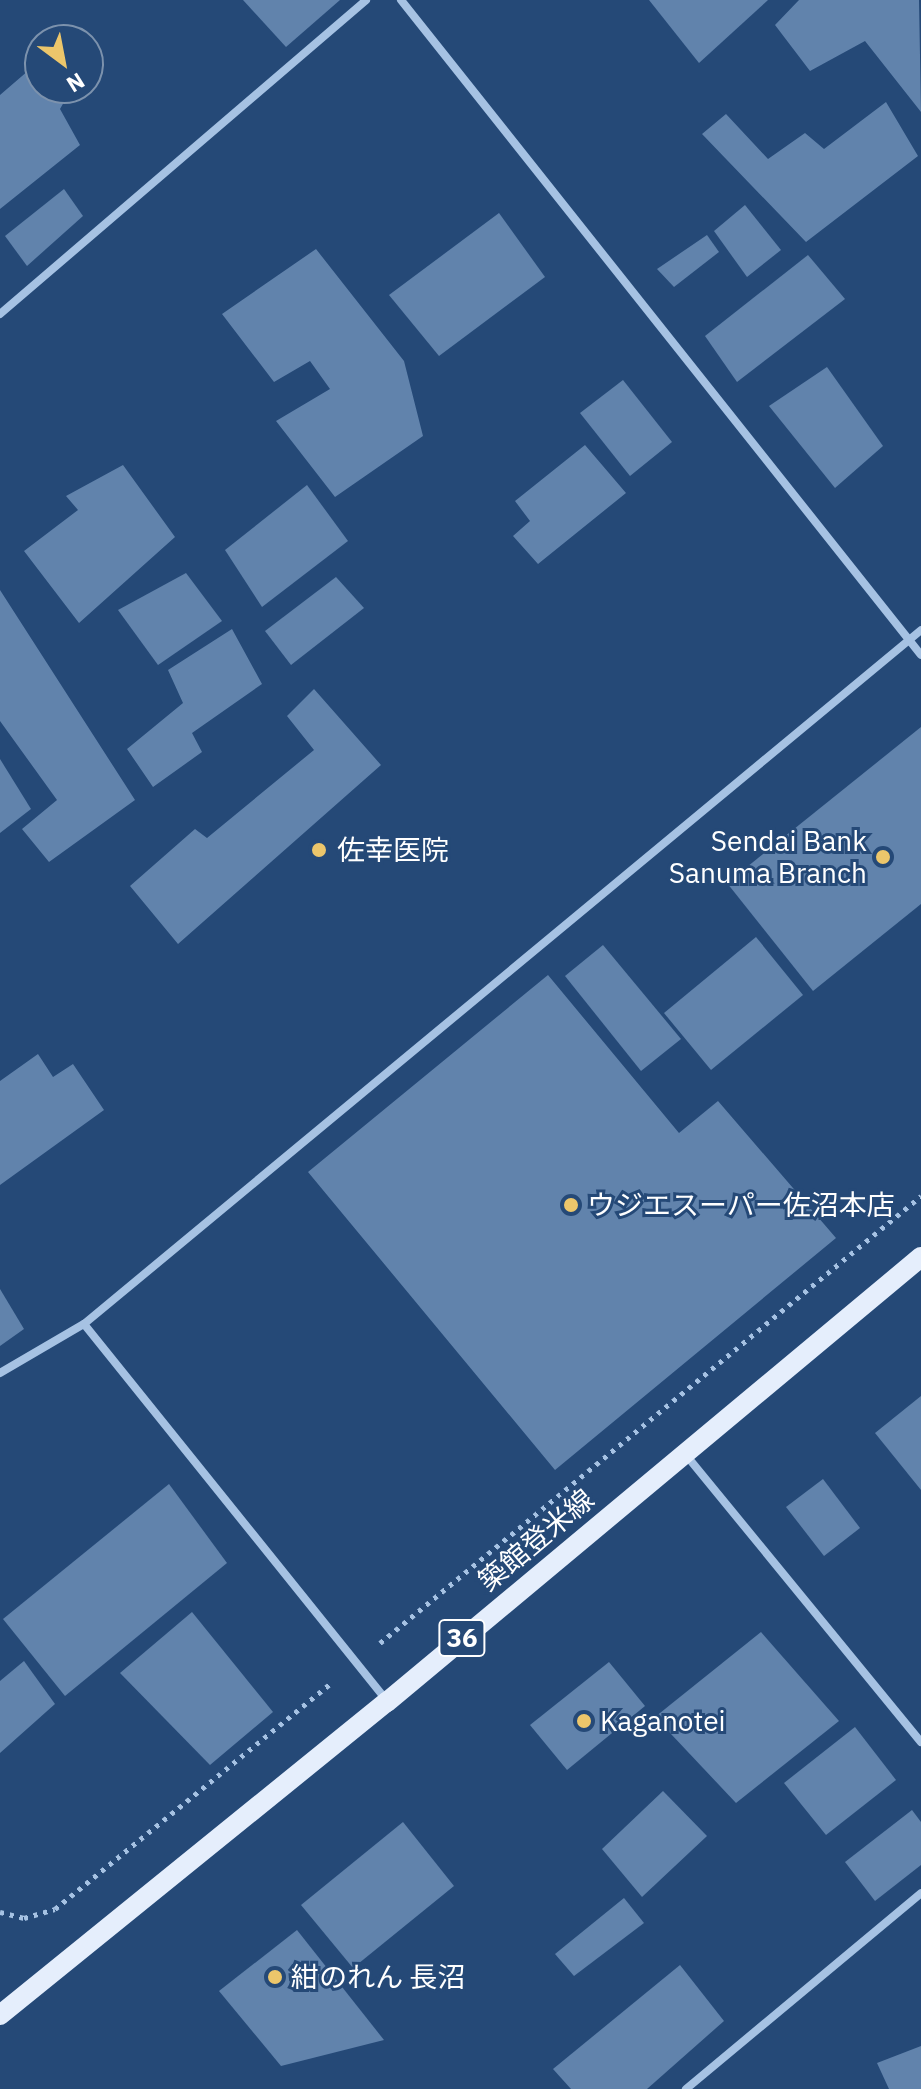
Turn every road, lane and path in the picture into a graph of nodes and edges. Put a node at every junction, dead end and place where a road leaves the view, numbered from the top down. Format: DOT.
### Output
graph roads {
  1 [pos="366,0"];
  2 [pos="401,0"];
  3 [pos="0,314"];
  4 [pos="921,630"];
  5 [pos="908,639"];
  6 [pos="921,655"];
  7 [pos="921,1196"];
  8 [pos="921,1257"];
  9 [pos="84,1324"];
  10 [pos="0,1373"];
  11 [pos="684,1452"];
  12 [pos="355,1664"];
  13 [pos="387,1702"];
  14 [pos="921,1742"];
  15 [pos="921,1893"];
  16 [pos="0,1912"];
  17 [pos="0,2015"];
  18 [pos="686,2089"];
  1 -- 3 [label="street"];
  2 -- 5 [label="street"];
  4 -- 5 [label="street"];
  5 -- 6 [label="street"];
  5 -- 9 [label="street"];
  7 -- 12 [label="path"];
  8 -- 11 [label="main road, 築館登米線 / 36"];
  9 -- 10 [label="street"];
  9 -- 12 [label="street"];
  11 -- 13 [label="main road, 築館登米線 / 36"];
  11 -- 14 [label="street"];
  12 -- 13 [label="street"];
  12 -- 16 [label="path"];
  13 -- 17 [label="main road, 築館登米線 / 36"];
  15 -- 18 [label="street"];
}
